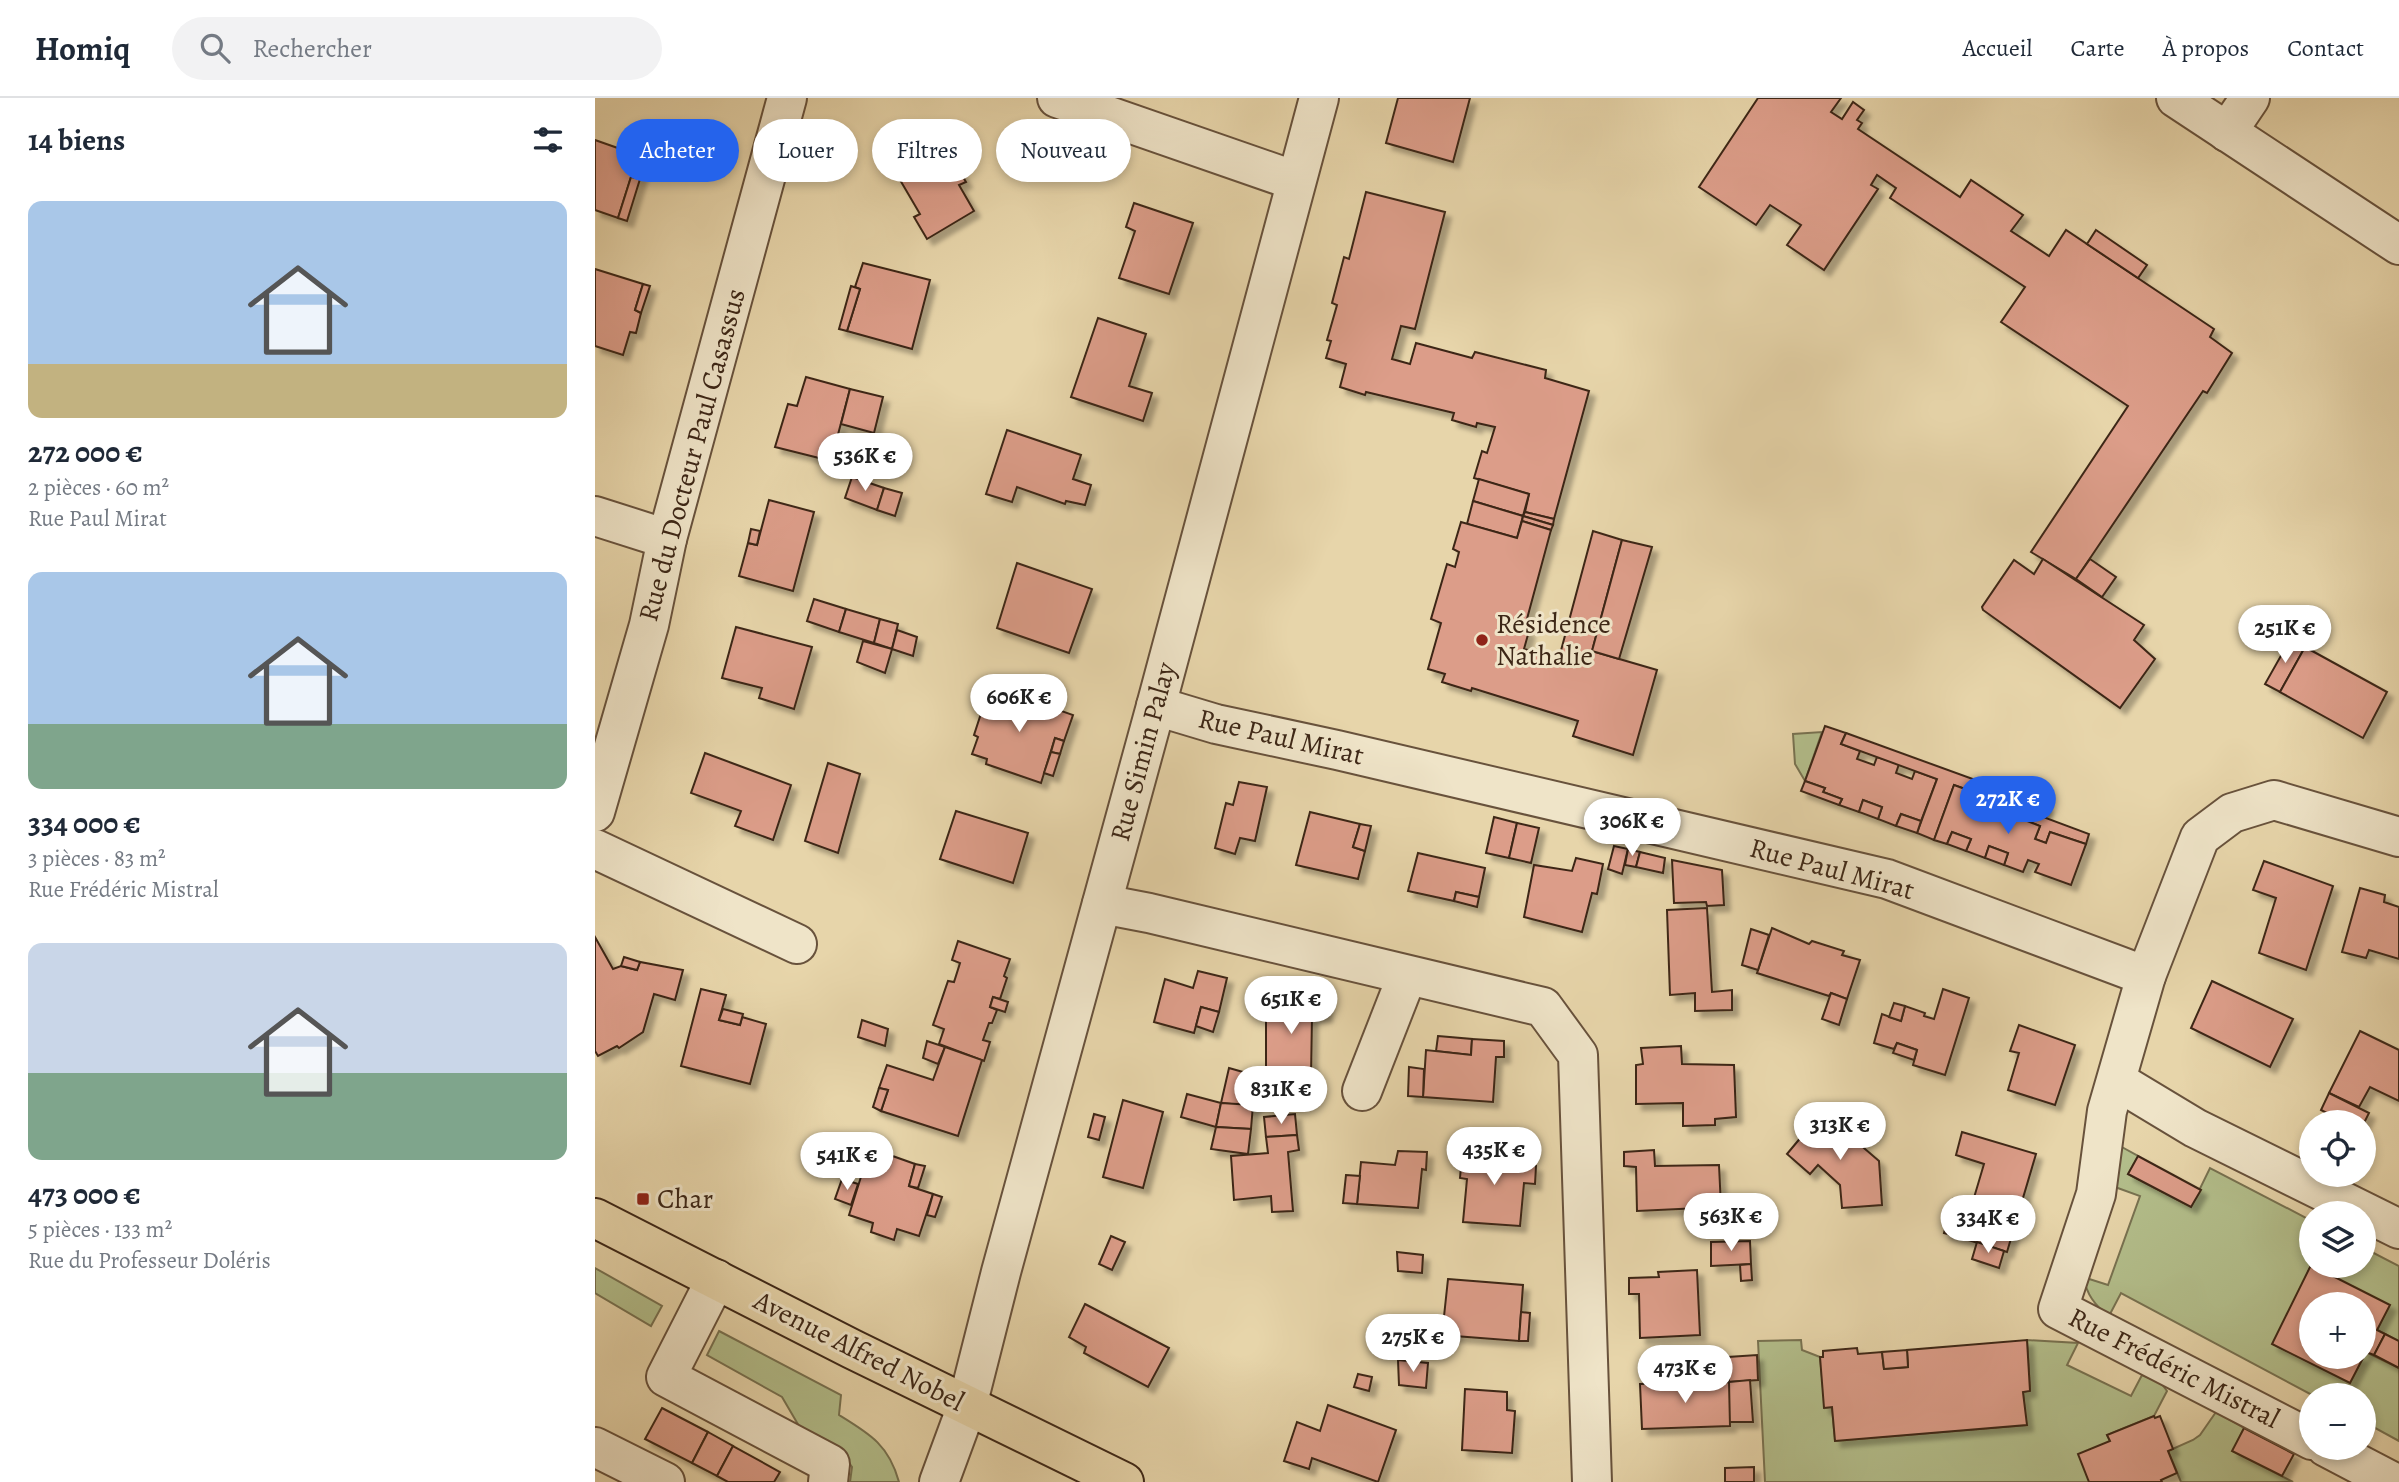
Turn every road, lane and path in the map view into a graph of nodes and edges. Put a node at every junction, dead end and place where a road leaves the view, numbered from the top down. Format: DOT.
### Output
graph roads {
  1 [pos="787,98"];
  2 [pos="1057,98"];
  3 [pos="1319,98"];
  4 [pos="2176,98"];
  5 [pos="2250,98"];
  6 [pos="2227,132"];
  7 [pos="1296,181"];
  8 [pos="2399,245"];
  9 [pos="595,516"];
  10 [pos="667,539"];
  11 [pos="1156,706"];
  12 [pos="595,812"];
  13 [pos="2399,837"];
  14 [pos="595,849"];
  15 [pos="1103,904"];
  16 [pos="797,944"];
  17 [pos="1407,976"];
  18 [pos="2146,976"];
  19 [pos="2117,1081"];
  20 [pos="1362,1091"];
  21 [pos="595,1217"];
  22 [pos="2399,1229"];
  23 [pos="716,1279"];
  24 [pos="967,1406"];
  25 [pos="2299,1433"];
  26 [pos="595,1447"];
  27 [pos="2351,1460"];
  28 [pos="665,1482"];
  29 [pos="828,1482"];
  30 [pos="939,1482"];
  31 [pos="1123,1482"];
  32 [pos="1592,1482"];
  33 [pos="2393,1482"];
  1 -- 10 [label="street, Rue du Docteur Paul Casassus"];
  2 -- 7 [label="street"];
  3 -- 7 [label="street, Rue Simin Palay"];
  4 -- 6 [label="street"];
  5 -- 6 [label="street"];
  6 -- 8 [label="street"];
  7 -- 11 [label="street, Rue Simin Palay"];
  9 -- 10 [label="street"];
  10 -- 12 [label="street, Rue du Docteur Paul Casassus"];
  11 -- 15 [label="street, Rue Simin Palay"];
  11 -- 18 [label="street, Rue Paul Mirat"];
  13 -- 18 [label="street"];
  14 -- 16 [label="street"];
  15 -- 17 [label="street"];
  15 -- 24 [label="street, Rue Simin Palay"];
  17 -- 20 [label="street"];
  17 -- 32 [label="street"];
  18 -- 19 [label="street, Rue Frédéric Mistral"];
  19 -- 22 [label="street"];
  19 -- 25 [label="street, Rue Frédéric Mistral"];
  21 -- 23 [label="main road, Avenue Alfred Nobel"];
  23 -- 24 [label="main road, Avenue Alfred Nobel"];
  23 -- 29 [label="street"];
  24 -- 30 [label="street, Rue Simin Palay"];
  24 -- 31 [label="main road, Avenue Alfred Nobel"];
  26 -- 28 [label="street"];
  27 -- 33 [label="street"];
}
